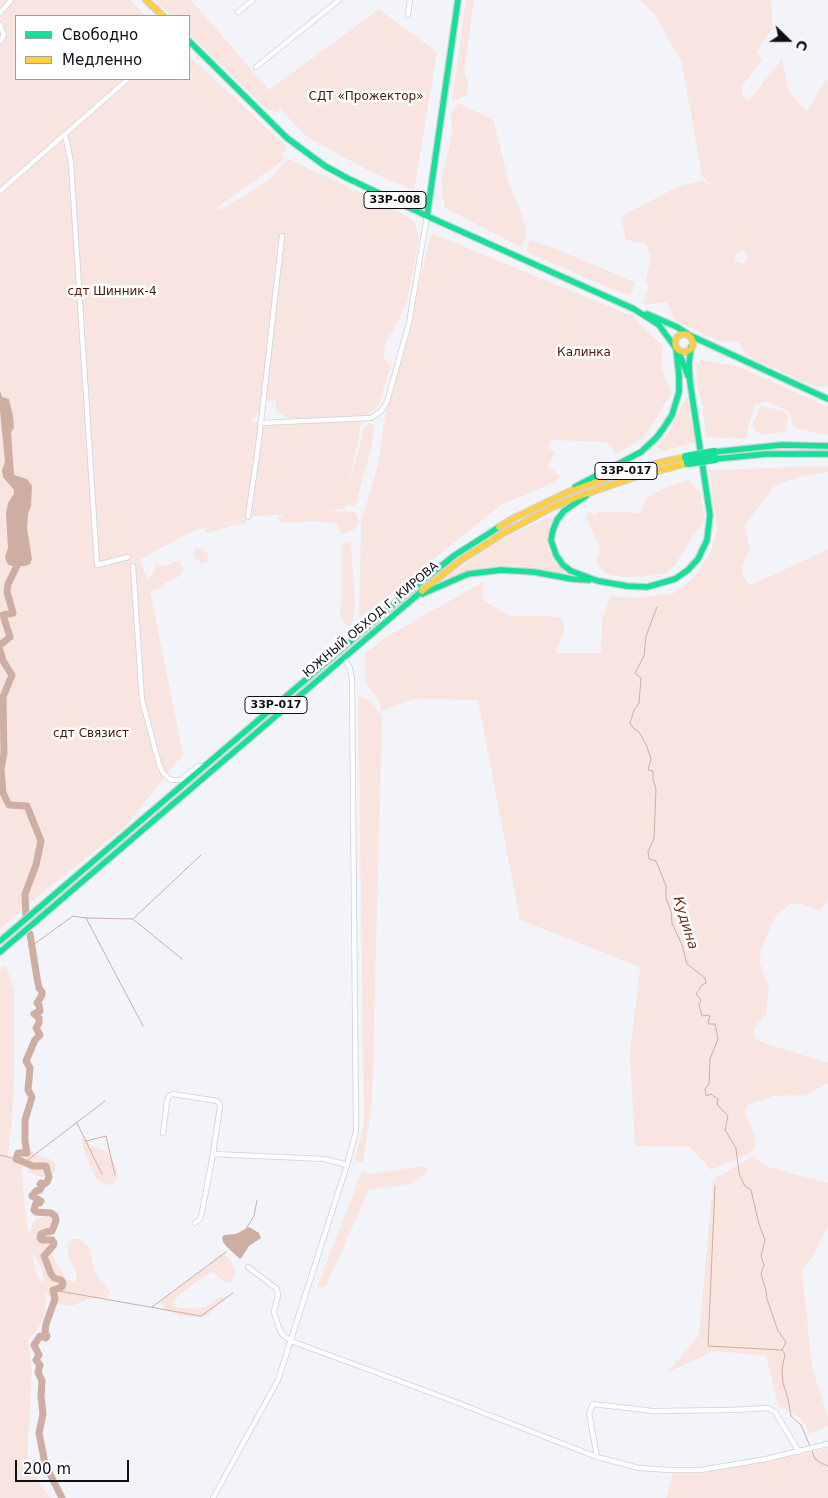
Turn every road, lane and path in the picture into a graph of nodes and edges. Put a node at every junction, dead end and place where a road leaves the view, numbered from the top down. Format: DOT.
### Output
graph roads {
  1 [pos="12,0"];
  2 [pos="146,0"];
  3 [pos="253,0"];
  4 [pos="339,0"];
  5 [pos="410,0"];
  6 [pos="458,0"];
  7 [pos="238,12"];
  8 [pos="0,13"];
  9 [pos="162,15"];
  10 [pos="408,15"];
  11 [pos="0,24"];
  12 [pos="0,42"];
  13 [pos="190,42"];
  14 [pos="256,67"];
  15 [pos="127,80"];
  16 [pos="66,134"];
  17 [pos="0,191"];
  18 [pos="427,216"];
  19 [pos="282,236"];
  20 [pos="634,309"];
  21 [pos="689,334"];
  22 [pos="692,347"];
  23 [pos="676,348"];
  24 [pos="690,382"];
  25 [pos="828,399"];
  26 [pos="260,424"];
  27 [pos="828,446"];
  28 [pos="828,454"];
  29 [pos="715,455"];
  30 [pos="687,460"];
  31 [pos="568,492"];
  32 [pos="592,492"];
  33 [pos="248,517"];
  34 [pos="128,557"];
  35 [pos="133,566"];
  36 [pos="598,581"];
  37 [pos="415,597"];
  38 [pos="342,658"];
  39 [pos="204,766"];
  40 [pos="0,941"];
  41 [pos="0,952"];
  42 [pos="163,1133"];
  43 [pos="213,1154"];
  44 [pos="347,1166"];
  45 [pos="195,1223"];
  46 [pos="248,1267"];
  47 [pos="291,1341"];
  48 [pos="828,1444"];
  49 [pos="800,1452"];
  50 [pos="597,1457"];
  51 [pos="213,1498"];
  1 -- 8 [label="street"];
  2 -- 9 [label="main road"];
  3 -- 7 [label="street"];
  4 -- 14 [label="street"];
  5 -- 10 [label="street"];
  6 -- 18 [label="main road"];
  11 -- 12 [label="street"];
  13 -- 18 [label="main road, 33Р-008"];
  15 -- 16 [label="street"];
  16 -- 17 [label="street"];
  16 -- 34 [label="street"];
  18 -- 20 [label="main road, 33Р-008"];
  18 -- 26 [label="street"];
  19 -- 26 [label="street"];
  20 -- 21 [label="main road"];
  20 -- 23 [label="main road"];
  21 -- 22 [label="main road"];
  21 -- 23 [label="main road"];
  21 -- 25 [label="main road"];
  22 -- 23 [label="main road"];
  22 -- 24 [label="main road"];
  23 -- 24 [label="main road"];
  23 -- 31 [label="main road"];
  24 -- 36 [label="main road"];
  26 -- 33 [label="street"];
  27 -- 29 [label="main road, ЮЖНЫЙ ОБХОД Г. КИРОВА / 33Р-017"];
  28 -- 29 [label="main road, ЮЖНЫЙ ОБХОД Г. КИРОВА / 33Р-017"];
  29 -- 30 [label="main road, ЮЖНЫЙ ОБХОД Г. КИРОВА / 33Р-017, bridge"];
  30 -- 31 [label="main road, ЮЖНЫЙ ОБХОД Г. КИРОВА / 33Р-017"];
  30 -- 32 [label="main road, ЮЖНЫЙ ОБХОД Г. КИРОВА / 33Р-017"];
  31 -- 39 [label="main road, ЮЖНЫЙ ОБХОД Г. КИРОВА / 33Р-017"];
  32 -- 36 [label="main road"];
  32 -- 37 [label="main road, ЮЖНЫЙ ОБХОД Г. КИРОВА / 33Р-017"];
  35 -- 39 [label="street"];
  36 -- 37 [label="main road"];
  37 -- 38 [label="main road, ЮЖНЫЙ ОБХОД Г. КИРОВА / 33Р-017"];
  38 -- 41 [label="main road, ЮЖНЫЙ ОБХОД Г. КИРОВА / 33Р-017"];
  38 -- 44 [label="street"];
  39 -- 40 [label="main road, ЮЖНЫЙ ОБХОД Г. КИРОВА / 33Р-017"];
  42 -- 43 [label="street"];
  43 -- 44 [label="street"];
  43 -- 45 [label="street"];
  44 -- 47 [label="street"];
  46 -- 47 [label="street"];
  47 -- 50 [label="street"];
  47 -- 51 [label="street"];
  48 -- 49 [label="street"];
  49 -- 50 [label="street"];
  49 -- 50 [label="street"];
}
